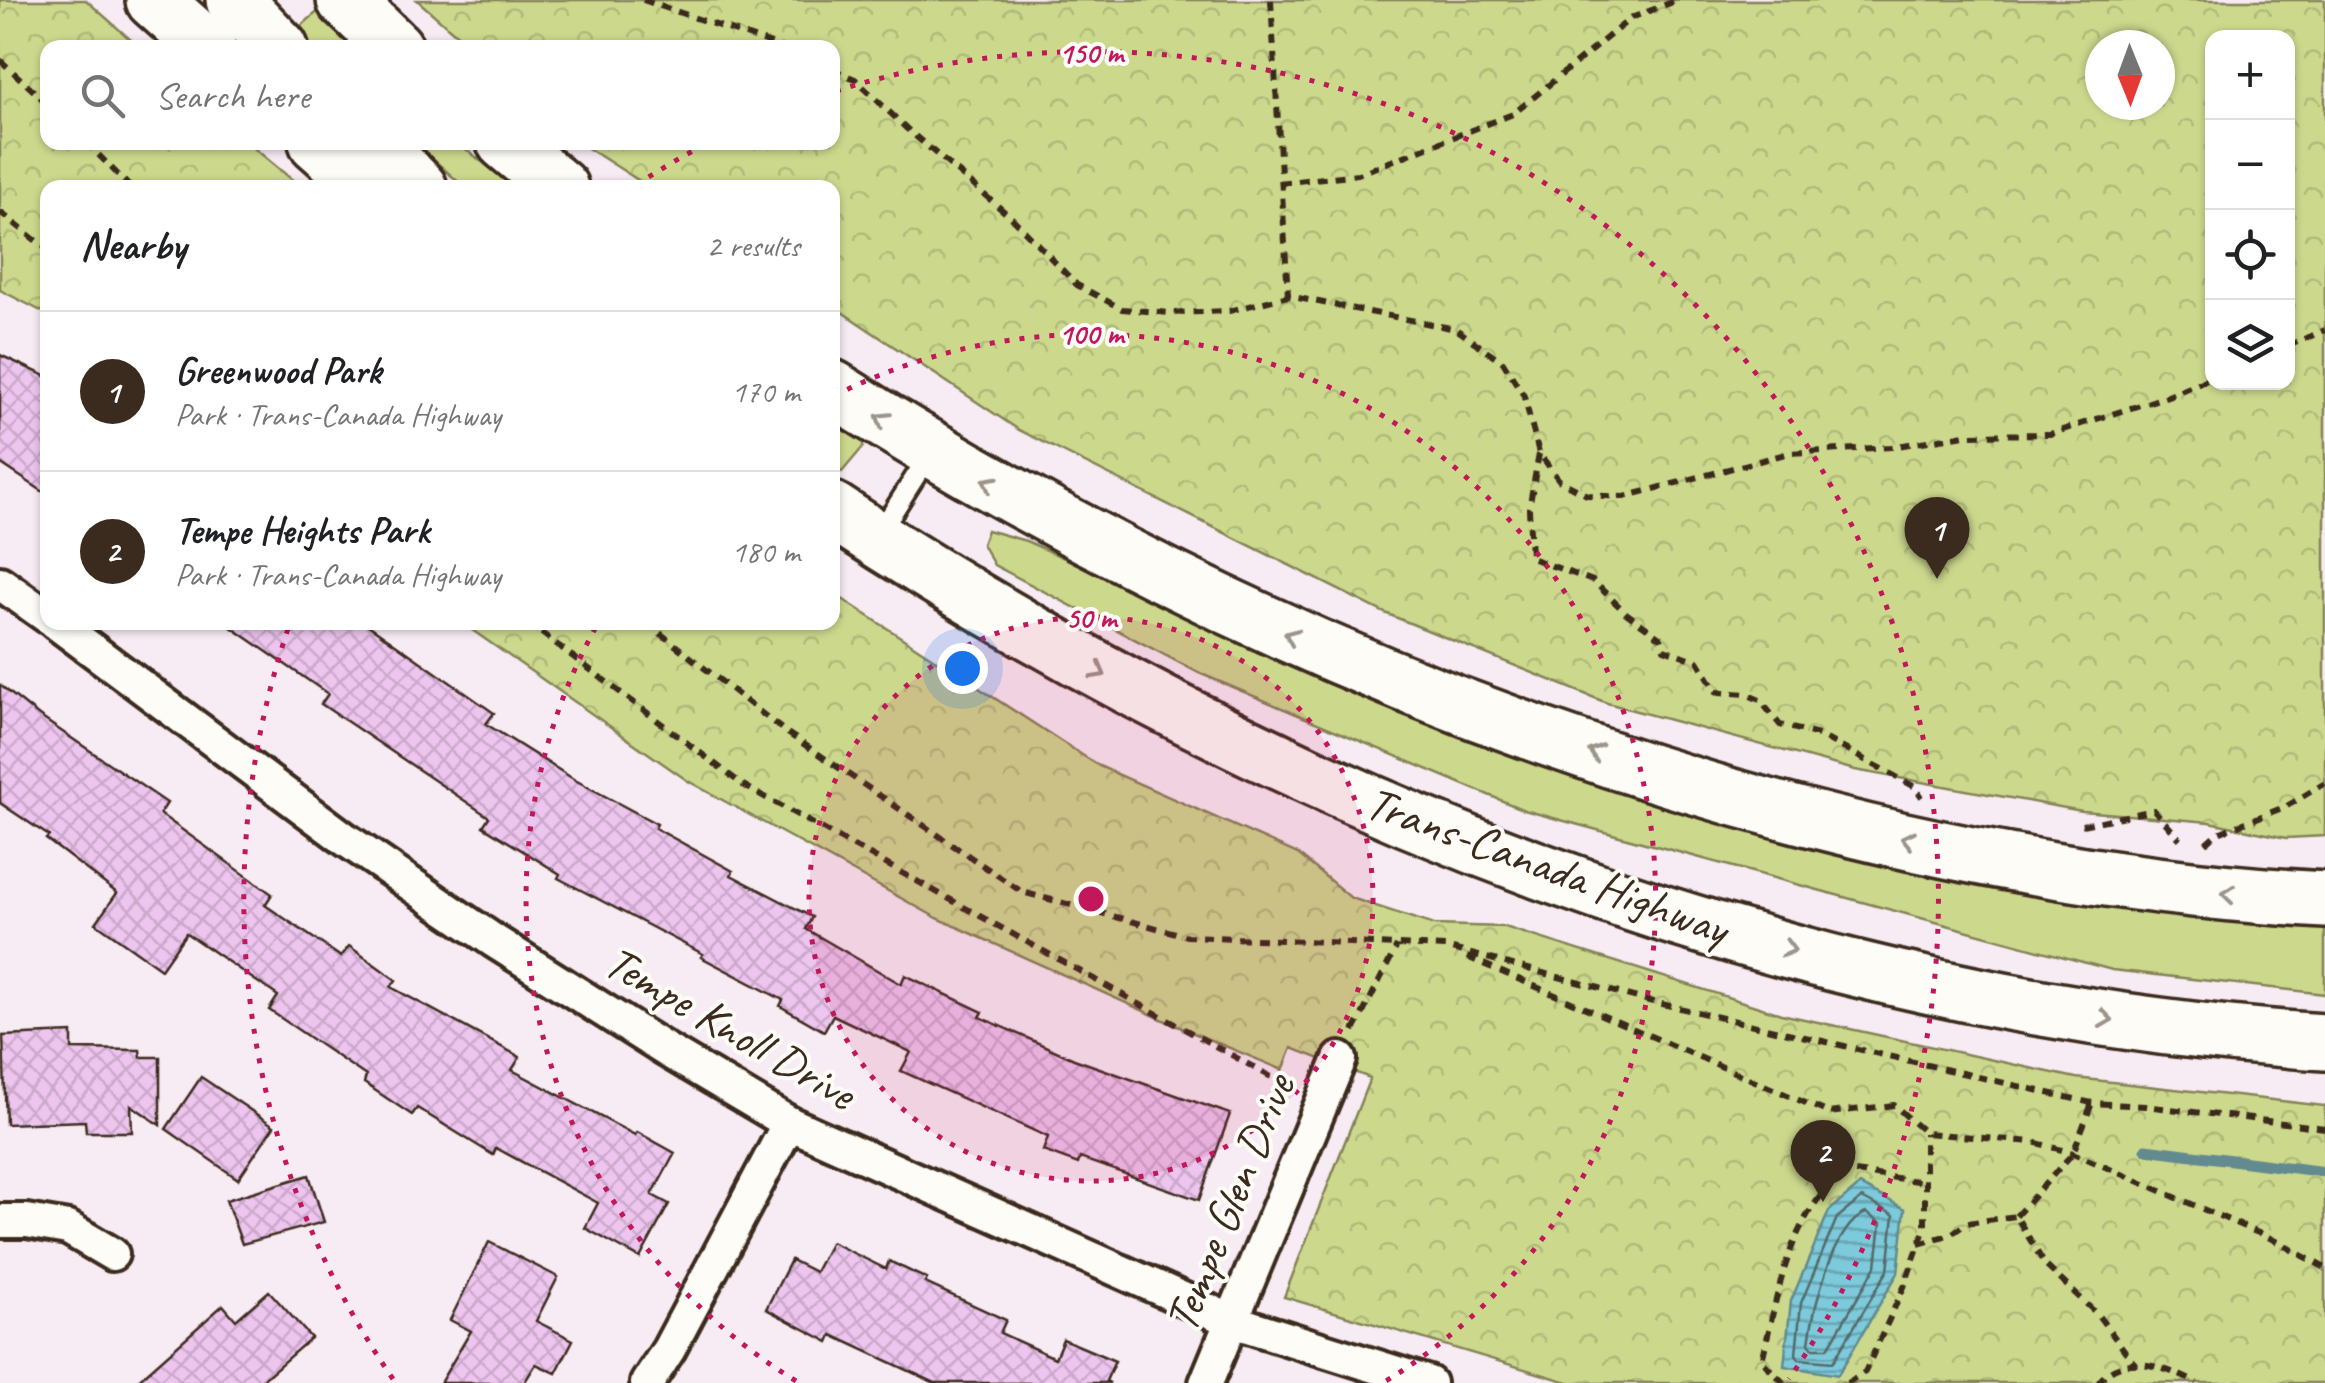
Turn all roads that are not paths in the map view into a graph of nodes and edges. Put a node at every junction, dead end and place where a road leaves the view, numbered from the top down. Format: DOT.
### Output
graph roads {
  1 [pos="154,0"];
  2 [pos="234,0"];
  3 [pos="345,0"];
  4 [pos="199,40"];
  5 [pos="272,40"];
  6 [pos="387,40"];
  7 [pos="326,150"];
  8 [pos="382,150"];
  9 [pos="515,150"];
  10 [pos="360,180"];
  11 [pos="412,180"];
  12 [pos="550,180"];
  13 [pos="840,393"];
  14 [pos="932,451"];
  15 [pos="854,524"];
  16 [pos="0,583"];
  17 [pos="40,611"];
  18 [pos="66,630"];
  19 [pos="2325,900"];
  20 [pos="2325,1042"];
  21 [pos="1340,1059"];
  22 [pos="789,1123"];
  23 [pos="0,1221"];
  24 [pos="112,1254"];
  25 [pos="1232,1321"];
  26 [pos="647,1383"];
  27 [pos="1206,1383"];
  28 [pos="1429,1383"];
  1 -- 4 [label="highway"];
  2 -- 5 [label="highway"];
  3 -- 6 [label="highway"];
  7 -- 10 [label="highway"];
  8 -- 11 [label="highway"];
  9 -- 12 [label="highway"];
  14 -- 13 [label="highway, one-way"];
  14 -- 15 [label="lane"];
  19 -- 14 [label="highway, one-way"];
  15 -- 20 [label="highway, Trans-Canada Highway, one-way"];
  16 -- 17 [label="street"];
  18 -- 22 [label="street, Tempe Knoll Drive"];
  21 -- 25 [label="street, Tempe Glen Drive"];
  22 -- 25 [label="street, Tempe Knoll Drive"];
  22 -- 26 [label="street"];
  23 -- 24 [label="street"];
  25 -- 27 [label="street, Tempe Glen Drive"];
  25 -- 28 [label="street, Tempe Knoll Drive"];
}
